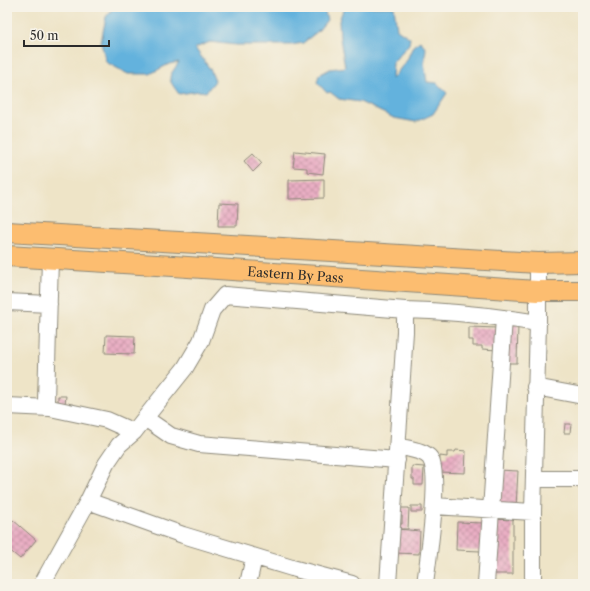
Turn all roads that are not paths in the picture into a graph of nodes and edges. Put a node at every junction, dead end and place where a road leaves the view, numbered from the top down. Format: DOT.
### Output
graph roads {
  1 [pos="7,232"];
  2 [pos="7,256"];
  3 [pos="50,259"];
  4 [pos="582,261"];
  5 [pos="538,263"];
  6 [pos="537,291"];
  7 [pos="583,291"];
  8 [pos="7,302"];
  9 [pos="49,304"];
  10 [pos="405,310"];
  11 [pos="504,318"];
  12 [pos="538,323"];
  13 [pos="535,386"];
  14 [pos="583,396"];
  15 [pos="7,406"];
  16 [pos="50,408"];
  17 [pos="146,418"];
  18 [pos="134,432"];
  19 [pos="398,453"];
  20 [pos="534,479"];
  21 [pos="583,479"];
  22 [pos="88,500"];
  23 [pos="434,506"];
  24 [pos="492,510"];
  25 [pos="533,512"];
  26 [pos="254,557"];
  27 [pos="325,581"];
  28 [pos="42,584"];
  29 [pos="248,584"];
  30 [pos="352,584"];
  31 [pos="388,584"];
  32 [pos="425,584"];
  33 [pos="486,584"];
  34 [pos="533,584"];
  1 -- 5 [label="main road, Eastern By Pass"];
  2 -- 3 [label="main road, Eastern By Pass"];
  3 -- 6 [label="main road, Eastern By Pass"];
  3 -- 9 [label="street"];
  4 -- 5 [label="main road, Eastern By Pass"];
  5 -- 6 [label="street"];
  6 -- 7 [label="main road, Eastern By Pass"];
  6 -- 12 [label="street"];
  8 -- 9 [label="street"];
  9 -- 16 [label="street"];
  10 -- 11 [label="street"];
  10 -- 17 [label="street"];
  10 -- 19 [label="street"];
  11 -- 12 [label="street"];
  11 -- 24 [label="street"];
  12 -- 13 [label="street"];
  13 -- 14 [label="street"];
  13 -- 20 [label="street"];
  15 -- 16 [label="street"];
  16 -- 18 [label="street"];
  17 -- 18 [label="street"];
  17 -- 19 [label="street"];
  18 -- 22 [label="street"];
  19 -- 23 [label="street"];
  19 -- 31 [label="street"];
  20 -- 21 [label="street"];
  20 -- 25 [label="street"];
  22 -- 26 [label="street"];
  22 -- 28 [label="street"];
  23 -- 24 [label="street"];
  23 -- 32 [label="street"];
  24 -- 25 [label="street"];
  24 -- 33 [label="street"];
  25 -- 34 [label="street"];
  26 -- 27 [label="street"];
  26 -- 29 [label="street"];
  27 -- 30 [label="street"];
}
